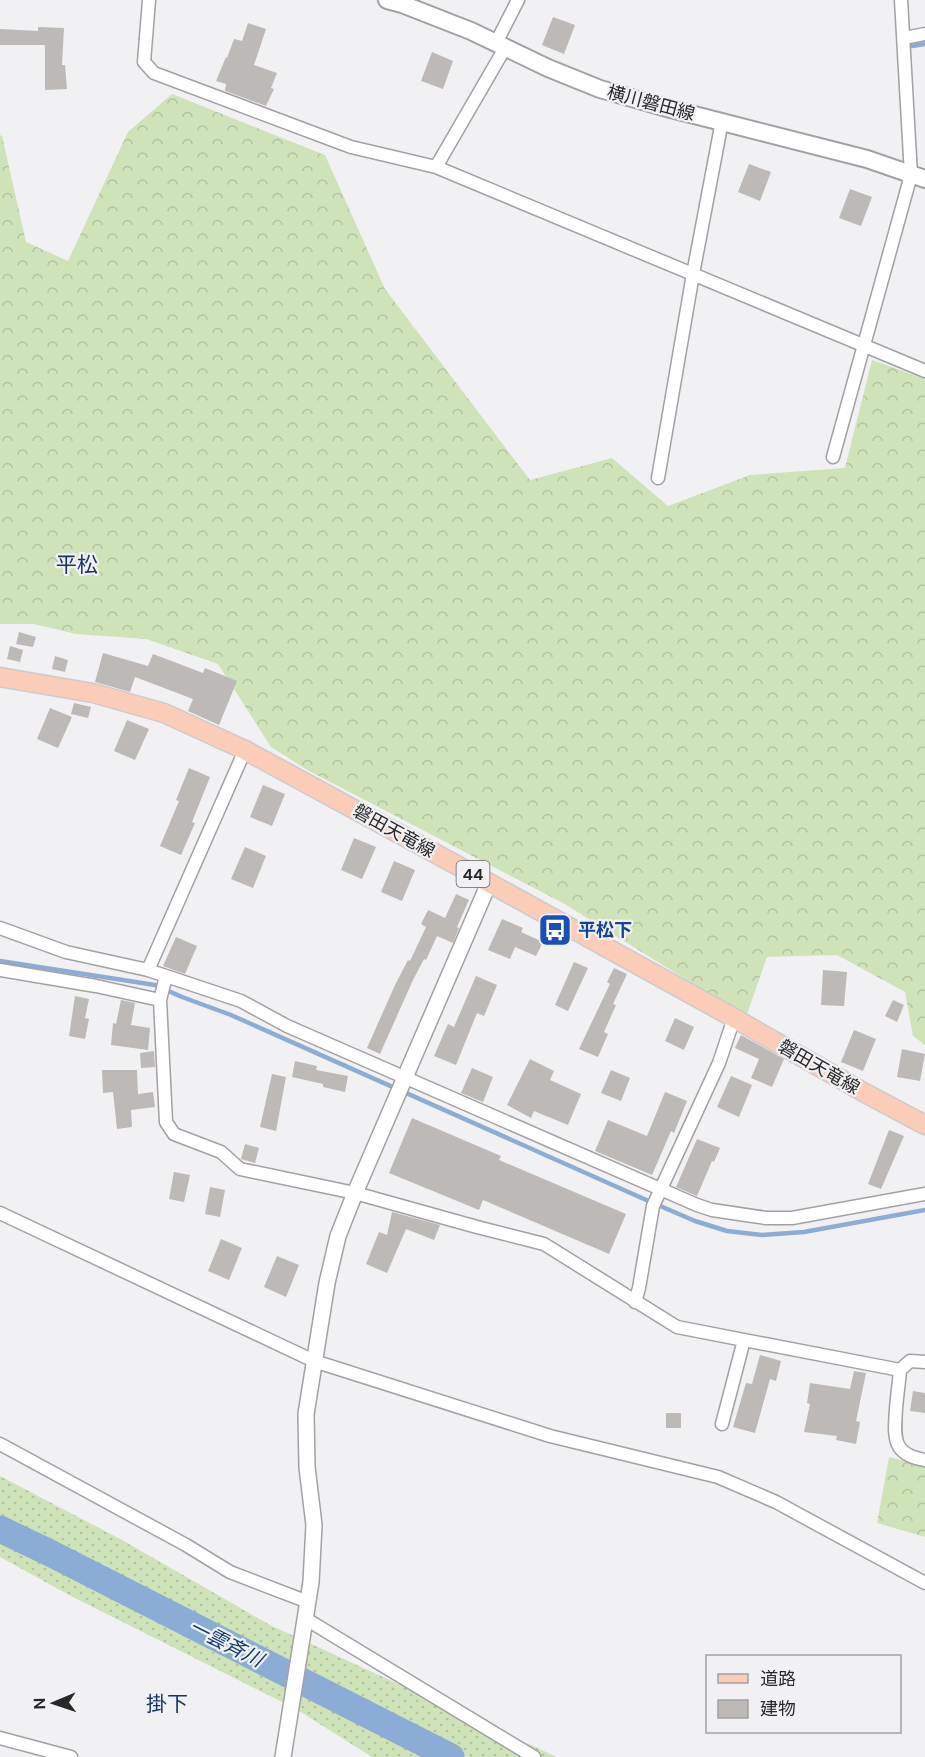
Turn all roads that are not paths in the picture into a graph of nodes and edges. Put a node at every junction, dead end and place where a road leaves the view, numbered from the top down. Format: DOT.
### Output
graph roads {
  1 [pos="149,0"];
  2 [pos="387,0"];
  3 [pos="519,0"];
  4 [pos="901,0"];
  5 [pos="925,34"];
  6 [pos="904,38"];
  7 [pos="500,45"];
  8 [pos="722,121"];
  9 [pos="436,167"];
  10 [pos="918,177"];
  11 [pos="693,274"];
  12 [pos="864,346"];
  13 [pos="925,371"];
  14 [pos="833,457"];
  15 [pos="658,478"];
  16 [pos="0,677"];
  17 [pos="244,750"];
  18 [pos="489,883"];
  19 [pos="0,928"];
  20 [pos="0,970"];
  21 [pos="148,970"];
  22 [pos="166,976"];
  23 [pos="160,1000"];
  24 [pos="734,1018"];
  25 [pos="403,1085"];
  26 [pos="925,1125"];
  27 [pos="660,1191"];
  28 [pos="355,1192"];
  29 [pos="925,1194"];
  30 [pos="0,1212"];
  31 [pos="635,1302"];
  32 [pos="744,1340"];
  33 [pos="314,1361"];
  34 [pos="925,1362"];
  35 [pos="900,1370"];
  36 [pos="722,1424"];
  37 [pos="0,1443"];
  38 [pos="925,1460"];
  39 [pos="925,1583"];
  40 [pos="308,1602"];
  41 [pos="305,1625"];
  42 [pos="0,1738"];
  43 [pos="71,1757"];
  44 [pos="283,1757"];
  45 [pos="534,1757"];
  1 -- 9 [label="street"];
  2 -- 7 [label="main road, 横川磐田線"];
  3 -- 7 [label="street"];
  4 -- 6 [label="street"];
  5 -- 6 [label="street"];
  6 -- 10 [label="street"];
  7 -- 8 [label="main road, 横川磐田線"];
  7 -- 9 [label="street"];
  8 -- 10 [label="main road, 横川磐田線"];
  8 -- 11 [label="street"];
  9 -- 11 [label="street"];
  10 -- 12 [label="street"];
  11 -- 12 [label="street"];
  11 -- 15 [label="street"];
  12 -- 13 [label="street"];
  12 -- 14 [label="street"];
  16 -- 17 [label="main road, 磐田天竜線 / 44"];
  17 -- 18 [label="main road, 磐田天竜線 / 44"];
  17 -- 21 [label="street"];
  18 -- 24 [label="main road, 磐田天竜線 / 44"];
  18 -- 25 [label="street"];
  19 -- 21 [label="street"];
  20 -- 23 [label="street"];
  21 -- 22 [label="street"];
  22 -- 23 [label="street"];
  22 -- 25 [label="street"];
  23 -- 28 [label="street"];
  24 -- 26 [label="main road, 磐田天竜線 / 44"];
  24 -- 27 [label="street"];
  25 -- 27 [label="street"];
  25 -- 28 [label="street"];
  27 -- 29 [label="street"];
  27 -- 31 [label="street"];
  28 -- 31 [label="street"];
  28 -- 33 [label="street"];
  30 -- 33 [label="street"];
  31 -- 32 [label="street"];
  32 -- 35 [label="street"];
  32 -- 36 [label="street"];
  33 -- 39 [label="street"];
  33 -- 40 [label="street"];
  34 -- 35 [label="street"];
  35 -- 38 [label="street"];
  37 -- 40 [label="street"];
  40 -- 41 [label="street"];
  41 -- 44 [label="street"];
  41 -- 45 [label="street"];
  42 -- 43 [label="street"];
}
